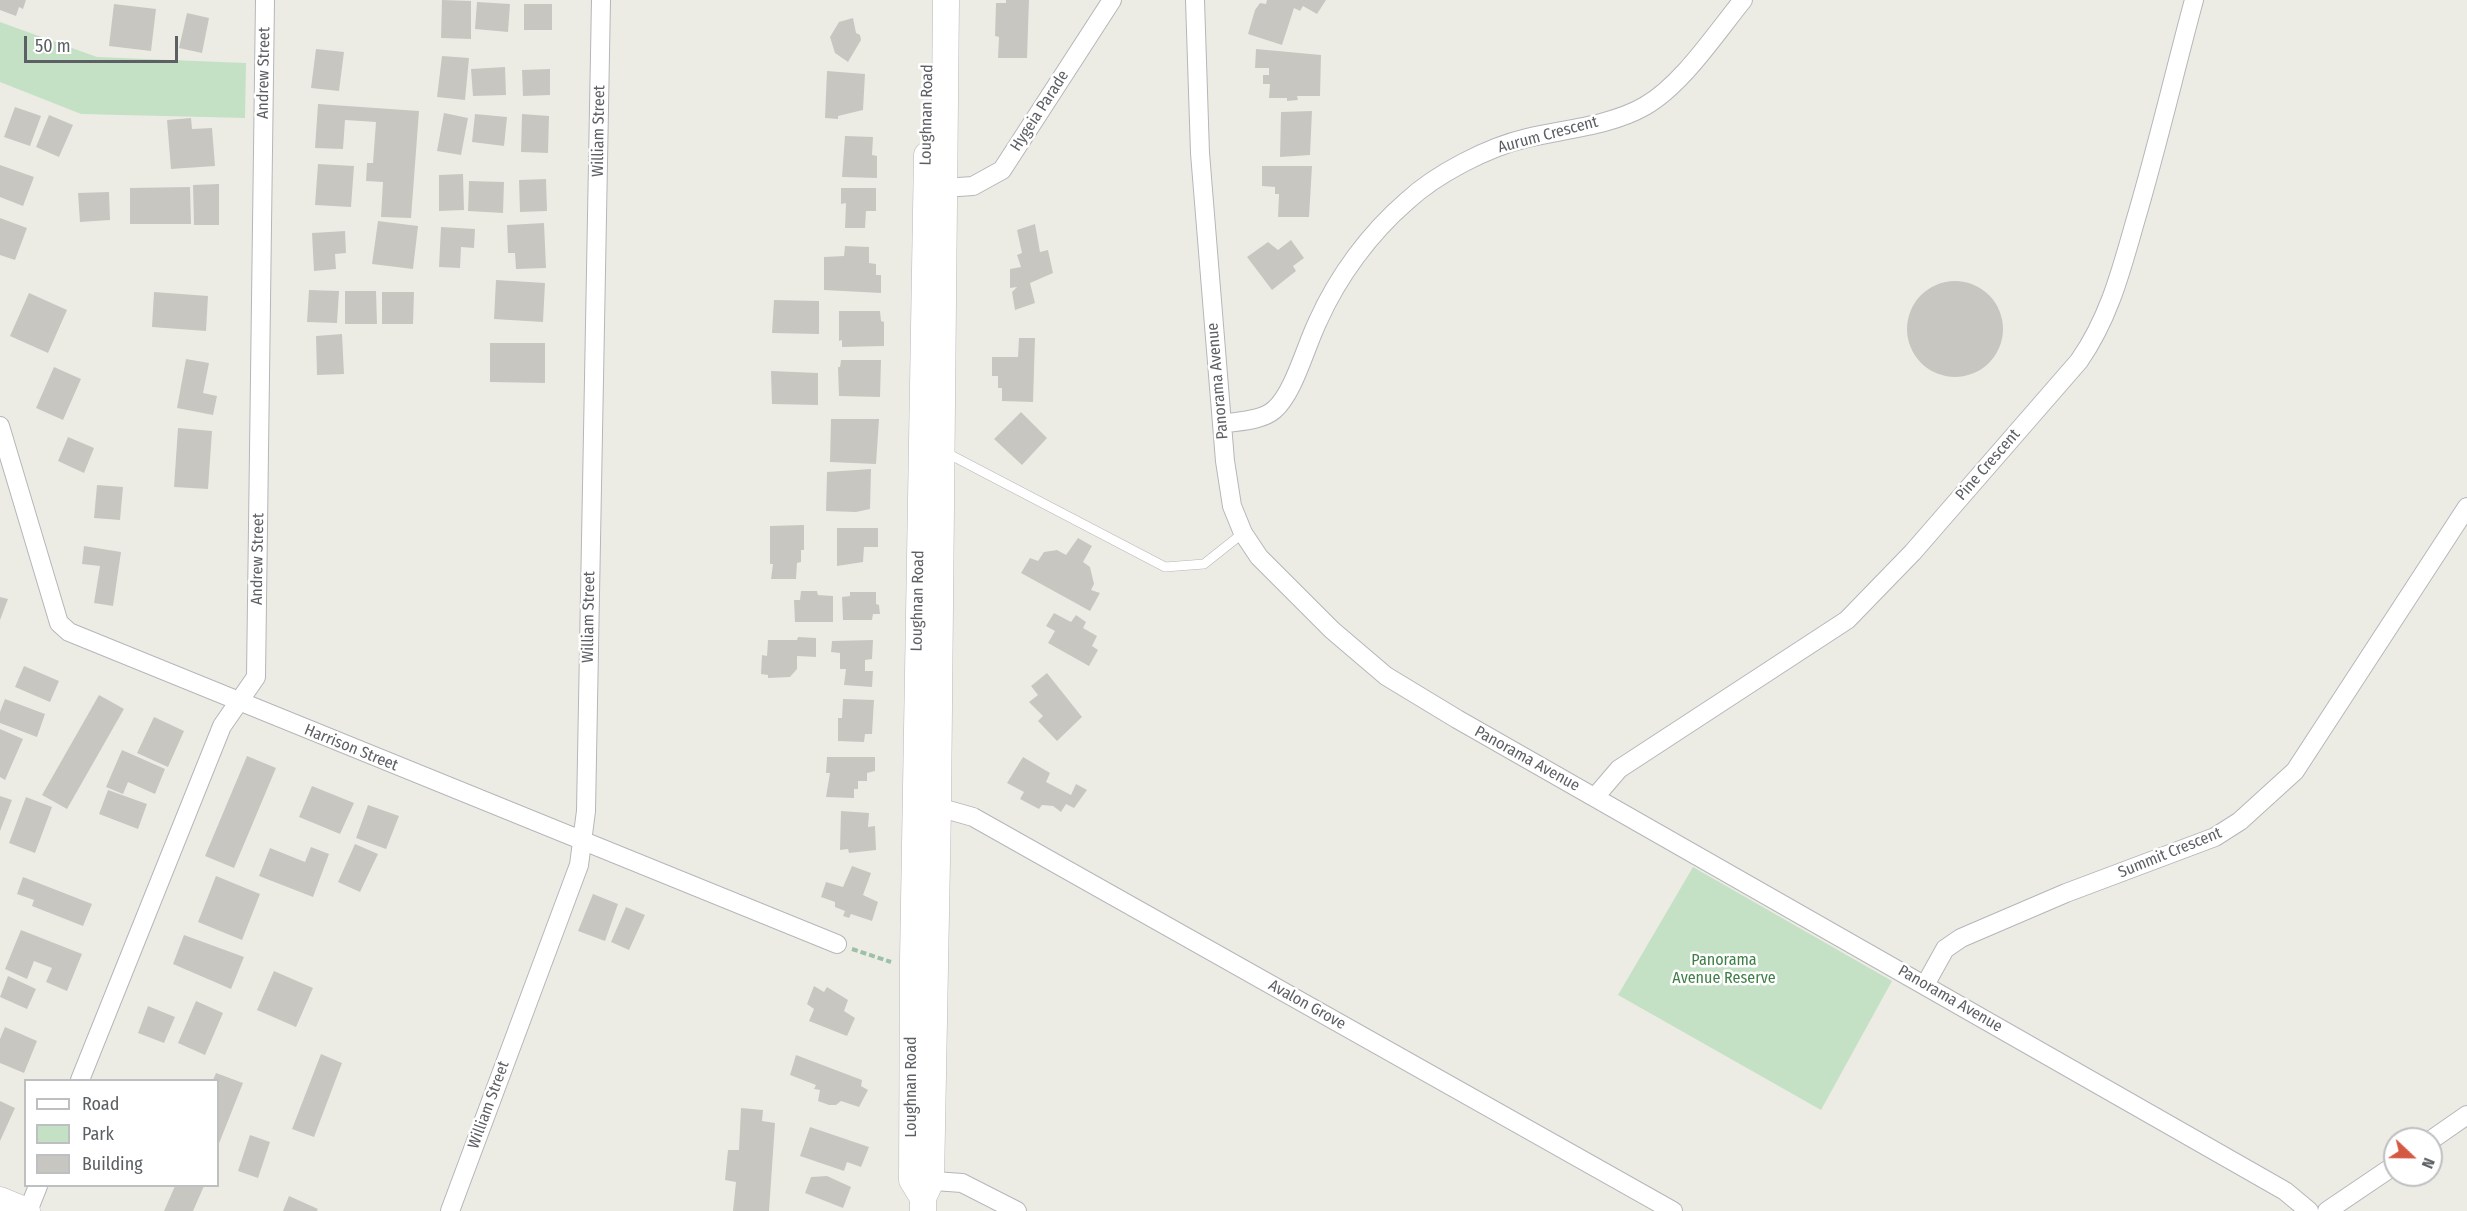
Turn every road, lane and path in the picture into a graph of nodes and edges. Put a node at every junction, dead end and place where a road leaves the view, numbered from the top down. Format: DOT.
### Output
graph roads {
  1 [pos="265,0"];
  2 [pos="601,0"];
  3 [pos="930,0"];
  4 [pos="946,0"];
  5 [pos="1112,0"];
  6 [pos="1195,0"];
  7 [pos="1743,0"];
  8 [pos="2194,0"];
  9 [pos="944,188"];
  10 [pos="1222,424"];
  11 [pos="0,426"];
  12 [pos="941,450"];
  13 [pos="2467,507"];
  14 [pos="1243,533"];
  15 [pos="239,703"];
  16 [pos="1595,797"];
  17 [pos="938,807"];
  18 [pos="582,840"];
  19 [pos="837,944"];
  20 [pos="897,964"];
  21 [pos="1925,985"];
  22 [pos="80,1079"];
  23 [pos="2467,1115"];
  24 [pos="2443,1132"];
  25 [pos="2383,1173"];
  26 [pos="37,1187"];
  27 [pos="922,1193"];
  28 [pos="0,1200"];
  29 [pos="27,1211"];
  30 [pos="450,1211"];
  31 [pos="1017,1211"];
  32 [pos="1673,1211"];
  33 [pos="2309,1211"];
  34 [pos="2326,1211"];
  1 -- 15 [label="street, Andrew Street"];
  2 -- 18 [label="street, William Street"];
  3 -- 27 [label="main road, Loughnan Road"];
  4 -- 9 [label="main road, Loughnan Road"];
  5 -- 9 [label="street, Hygeia Parade"];
  6 -- 10 [label="street, Panorama Avenue"];
  7 -- 10 [label="street, Aurum Crescent"];
  8 -- 16 [label="street, Pine Crescent"];
  9 -- 12 [label="main road, Loughnan Road"];
  10 -- 14 [label="street, Panorama Avenue"];
  11 -- 15 [label="street, Harrison Street"];
  12 -- 14 [label="lane"];
  12 -- 17 [label="main road, Loughnan Road"];
  13 -- 21 [label="street, Summit Crescent"];
  14 -- 16 [label="street, Panorama Avenue"];
  15 -- 18 [label="street, Harrison Street"];
  15 -- 22 [label="street, Andrew Street"];
  16 -- 21 [label="street, Panorama Avenue"];
  17 -- 27 [label="main road, Loughnan Road"];
  17 -- 32 [label="street, Avalon Grove"];
  18 -- 19 [label="street, Harrison Street"];
  18 -- 30 [label="street, William Street"];
  19 -- 20 [label="path"];
  21 -- 33 [label="street, Panorama Avenue"];
  23 -- 24 [label="street"];
  25 -- 34 [label="street"];
  26 -- 29 [label="street"];
  27 -- 31 [label="street"];
  28 -- 29 [label="main road"];
}
